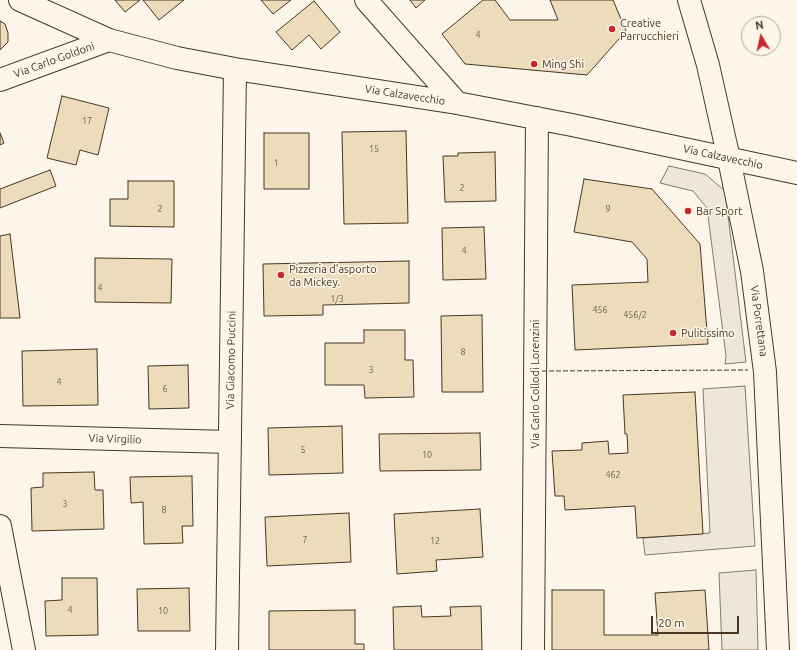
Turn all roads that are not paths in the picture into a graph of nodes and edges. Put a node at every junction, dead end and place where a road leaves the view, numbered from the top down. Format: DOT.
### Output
graph roads {
  1 [pos="20,0"];
  2 [pos="366,0"];
  3 [pos="689,0"];
  4 [pos="109,40"];
  5 [pos="235,69"];
  6 [pos="0,80"];
  7 [pos="457,103"];
  8 [pos="537,118"];
  9 [pos="730,159"];
  10 [pos="797,173"];
  11 [pos="0,436"];
  12 [pos="230,442"];
  13 [pos="0,526"];
  14 [pos="24,650"];
  15 [pos="227,650"];
  16 [pos="533,650"];
  17 [pos="778,650"];
  1 -- 4 [label="street, Via Calzavecchio"];
  2 -- 7 [label="street"];
  3 -- 9 [label="street, Via Porrettana"];
  4 -- 5 [label="street, Via Calzavecchio"];
  4 -- 6 [label="street, Via Carlo Goldoni"];
  5 -- 7 [label="street, Via Calzavecchio"];
  5 -- 12 [label="street, Via Giacomo Puccini"];
  7 -- 8 [label="street, Via Calzavecchio"];
  8 -- 9 [label="street, Via Calzavecchio"];
  8 -- 16 [label="street, Via Carlo Collodi Lorenzini"];
  9 -- 10 [label="street, Via Calzavecchio"];
  9 -- 17 [label="street, Via Porrettana"];
  11 -- 12 [label="street, Via Virgilio"];
  12 -- 15 [label="street, Via Giacomo Puccini"];
  13 -- 14 [label="street"];
}
